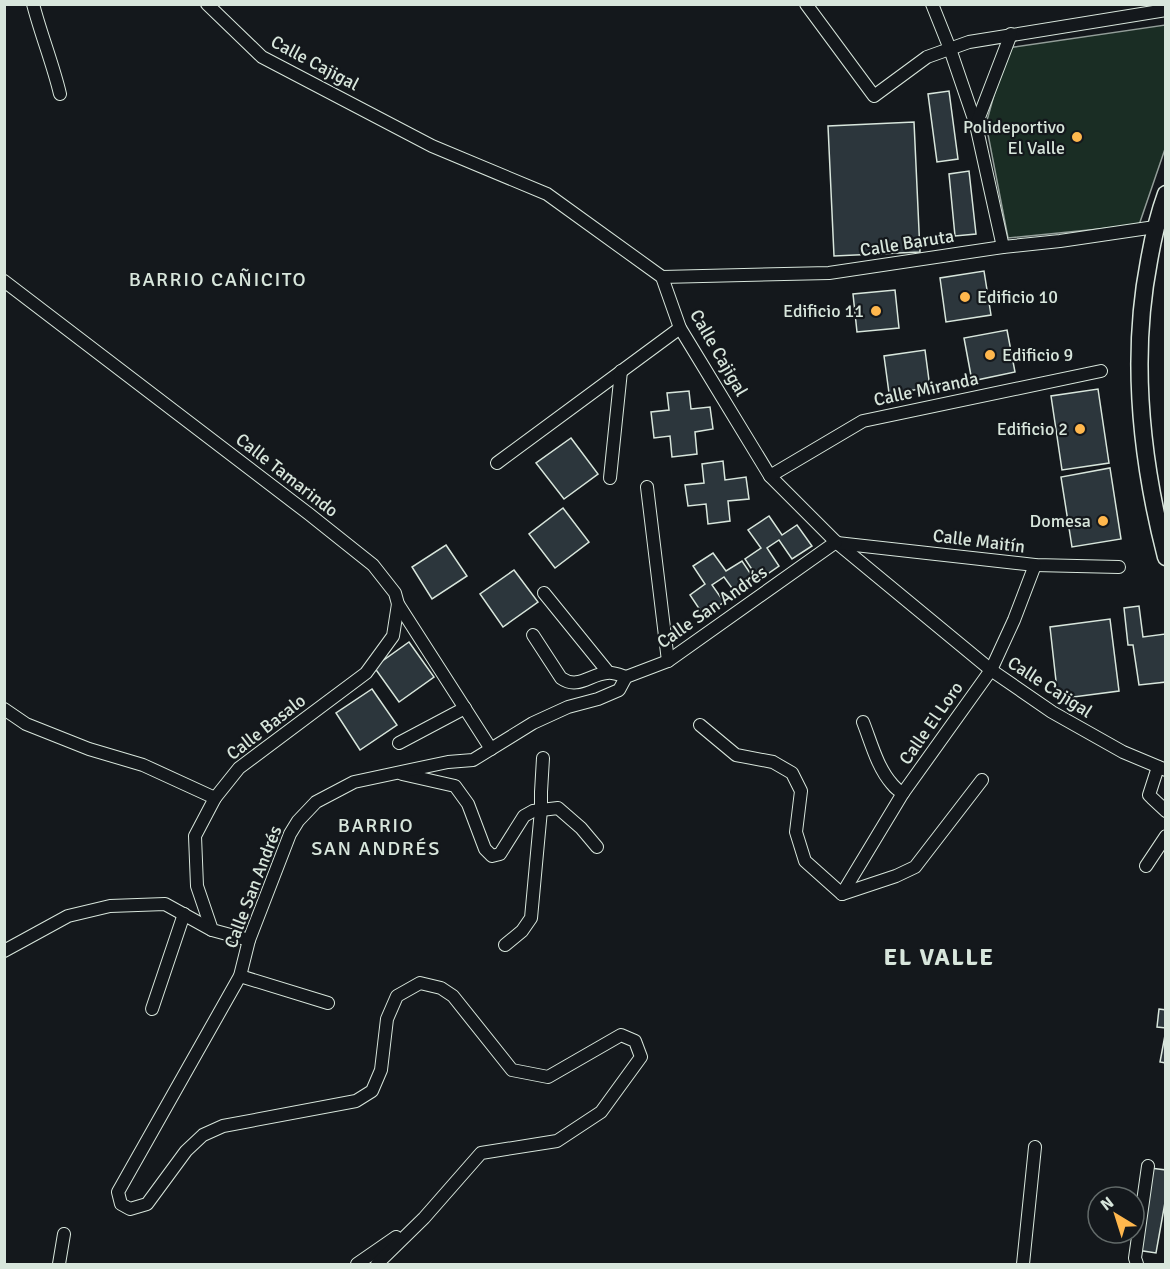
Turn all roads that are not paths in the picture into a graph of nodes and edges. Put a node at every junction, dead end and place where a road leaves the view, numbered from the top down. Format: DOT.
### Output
graph roads {
  1 [pos="33,4"];
  2 [pos="207,4"];
  3 [pos="806,4"];
  4 [pos="932,4"];
  5 [pos="1166,10"];
  6 [pos="1011,34"];
  7 [pos="950,49"];
  8 [pos="60,94"];
  9 [pos="976,125"];
  10 [pos="1166,194"];
  11 [pos="1155,227"];
  12 [pos="1003,247"];
  13 [pos="662,278"];
  14 [pos="4,281"];
  15 [pos="681,328"];
  16 [pos="621,371"];
  17 [pos="1101,371"];
  18 [pos="497,462"];
  19 [pos="770,476"];
  20 [pos="610,478"];
  21 [pos="648,487"];
  22 [pos="836,542"];
  23 [pos="1166,557"];
  24 [pos="1035,565"];
  25 [pos="1119,567"];
  26 [pos="544,593"];
  27 [pos="398,604"];
  28 [pos="533,635"];
  29 [pos="668,661"];
  30 [pos="991,670"];
  31 [pos="609,672"];
  32 [pos="626,677"];
  33 [pos="465,708"];
  34 [pos="4,709"];
  35 [pos="864,722"];
  36 [pos="700,725"];
  37 [pos="399,743"];
  38 [pos="491,749"];
  39 [pos="543,758"];
  40 [pos="1162,769"];
  41 [pos="398,774"];
  42 [pos="982,780"];
  43 [pos="903,793"];
  44 [pos="214,798"];
  45 [pos="541,810"];
  46 [pos="1166,811"];
  47 [pos="1166,836"];
  48 [pos="597,848"];
  49 [pos="1146,866"];
  50 [pos="842,894"];
  51 [pos="184,914"];
  52 [pos="212,930"];
  53 [pos="249,940"];
  54 [pos="505,945"];
  55 [pos="4,951"];
  56 [pos="240,976"];
  57 [pos="328,1003"];
  58 [pos="152,1009"];
  59 [pos="1035,1147"];
  60 [pos="1148,1166"];
  61 [pos="424,1218"];
  62 [pos="64,1234"];
  63 [pos="59,1264"];
  64 [pos="357,1264"];
  65 [pos="376,1264"];
  66 [pos="1023,1264"];
  67 [pos="1137,1264"];
  1 -- 8 [label="street"];
  2 -- 13 [label="street, Calle Cajigal"];
  3 -- 7 [label="street"];
  4 -- 7 [label="street"];
  5 -- 6 [label="street"];
  6 -- 7 [label="street"];
  6 -- 9 [label="street"];
  7 -- 9 [label="street"];
  9 -- 12 [label="street"];
  10 -- 11 [label="main road"];
  11 -- 12 [label="street, Calle Baruta"];
  11 -- 23 [label="main road"];
  12 -- 13 [label="street, Calle Baruta"];
  13 -- 15 [label="street, Calle Cajigal"];
  14 -- 27 [label="street, Calle Tamarindo"];
  15 -- 16 [label="street"];
  15 -- 19 [label="street, Calle Cajigal"];
  16 -- 18 [label="street"];
  16 -- 20 [label="street"];
  17 -- 19 [label="street, Calle Miranda"];
  19 -- 22 [label="street, Calle Cajigal"];
  21 -- 29 [label="street"];
  22 -- 24 [label="street, Calle Maitín"];
  22 -- 29 [label="street, Calle San Andrés"];
  22 -- 30 [label="street, Calle Cajigal"];
  24 -- 25 [label="street, Calle Maitín"];
  24 -- 30 [label="street, Calle El Loro"];
  26 -- 31 [label="street"];
  27 -- 33 [label="street, Calle Tamarindo"];
  27 -- 44 [label="street, Calle Basalo"];
  28 -- 31 [label="street"];
  29 -- 32 [label="street, Calle San Andrés"];
  30 -- 40 [label="street, Calle Cajigal"];
  30 -- 43 [label="street, Calle El Loro"];
  31 -- 32 [label="street"];
  32 -- 38 [label="street, Calle San Andrés"];
  33 -- 37 [label="street"];
  33 -- 38 [label="street, Calle Tamarindo"];
  34 -- 44 [label="street"];
  35 -- 43 [label="street"];
  36 -- 50 [label="street"];
  38 -- 41 [label="street, Calle San Andrés"];
  39 -- 45 [label="street"];
  40 -- 46 [label="street"];
  41 -- 45 [label="street"];
  41 -- 53 [label="street, Calle San Andrés"];
  42 -- 50 [label="street"];
  43 -- 50 [label="street, Calle El Loro"];
  44 -- 52 [label="street, Calle Basalo"];
  45 -- 48 [label="street"];
  45 -- 54 [label="street"];
  47 -- 49 [label="street"];
  51 -- 52 [label="street"];
  51 -- 55 [label="street"];
  51 -- 58 [label="street"];
  52 -- 53 [label="street"];
  53 -- 56 [label="street, Calle San Andrés"];
  56 -- 57 [label="street"];
  56 -- 61 [label="street, Calle San Andrés"];
  59 -- 66 [label="street"];
  60 -- 67 [label="street"];
  61 -- 64 [label="street"];
  61 -- 65 [label="street"];
  62 -- 63 [label="street"];
}
